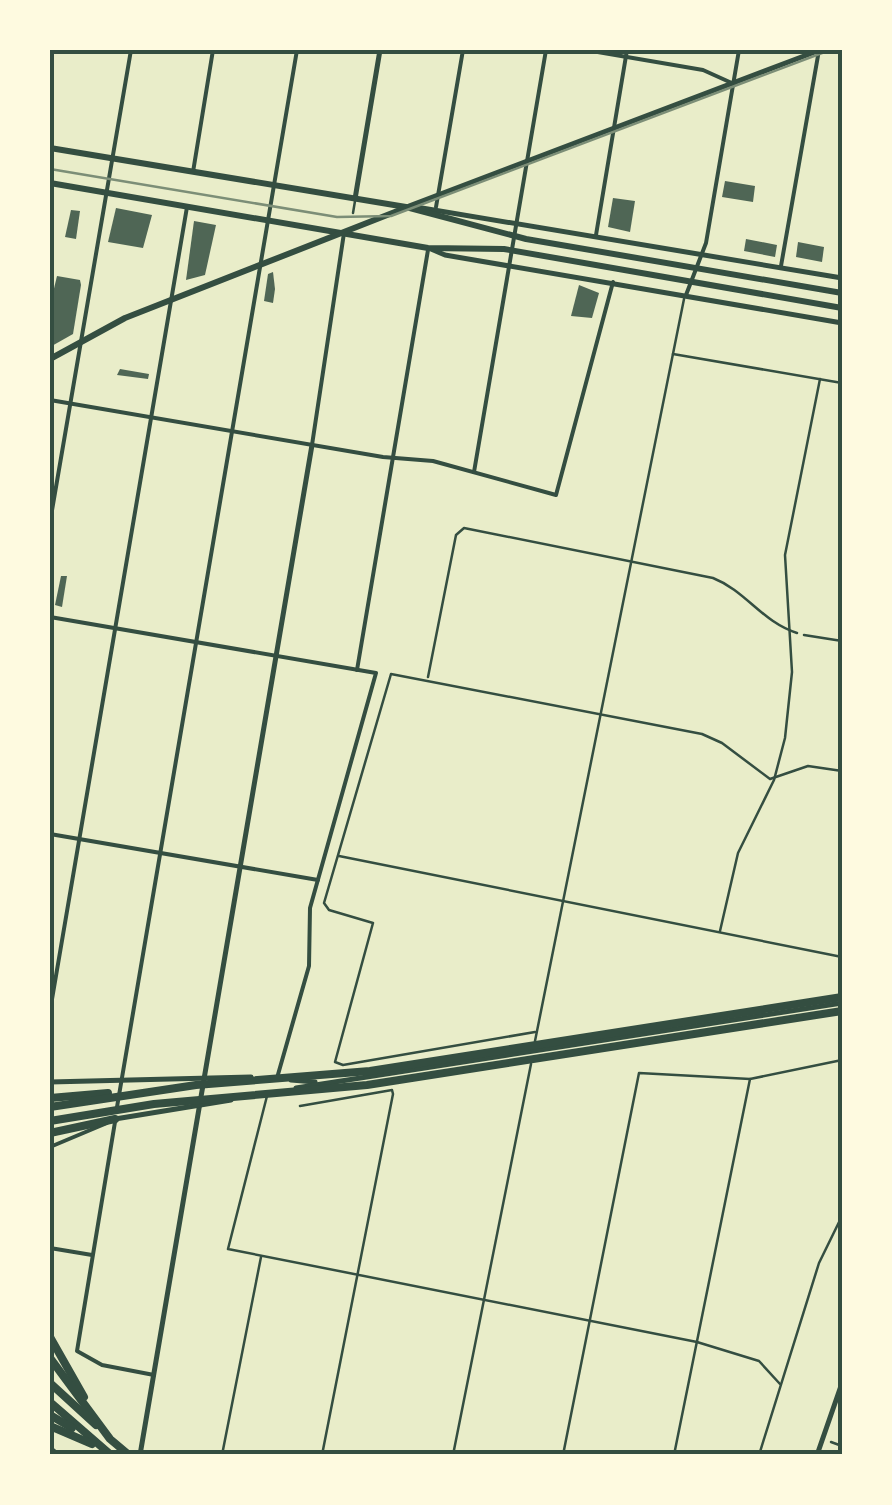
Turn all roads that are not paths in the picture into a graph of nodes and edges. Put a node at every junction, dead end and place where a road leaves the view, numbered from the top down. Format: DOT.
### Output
graph roads {
  1 [pos="131,50"];
  2 [pos="213,50"];
  3 [pos="298,50"];
  4 [pos="380,50"];
  5 [pos="463,50"];
  6 [pos="546,50"];
  7 [pos="590,50"];
  8 [pos="739,50"];
  9 [pos="819,50"];
  10 [pos="627,53"];
  11 [pos="734,84"];
  12 [pos="615,127"];
  13 [pos="50,148"];
  14 [pos="113,158"];
  15 [pos="527,162"];
  16 [pos="193,172"];
  17 [pos="50,184"];
  18 [pos="274,186"];
  19 [pos="107,193"];
  20 [pos="438,196"];
  21 [pos="355,200"];
  22 [pos="187,207"];
  23 [pos="406,207"];
  24 [pos="436,207"];
  25 [pos="353,213"];
  26 [pos="268,220"];
  27 [pos="517,221"];
  28 [pos="344,234"];
  29 [pos="596,235"];
  30 [pos="514,236"];
  31 [pos="428,248"];
  32 [pos="512,251"];
  33 [pos="702,253"];
  34 [pos="261,265"];
  35 [pos="510,266"];
  36 [pos="781,266"];
  37 [pos="697,267"];
  38 [pos="842,278"];
  39 [pos="691,281"];
  40 [pos="614,282"];
  41 [pos="842,293"];
  42 [pos="686,295"];
  43 [pos="172,299"];
  44 [pos="842,308"];
  45 [pos="842,322"];
  46 [pos="81,342"];
  47 [pos="672,353"];
  48 [pos="50,359"];
  49 [pos="820,379"];
  50 [pos="842,383"];
  51 [pos="50,400"];
  52 [pos="70,404"];
  53 [pos="151,418"];
  54 [pos="232,432"];
  55 [pos="312,445"];
  56 [pos="392,456"];
  57 [pos="474,472"];
  58 [pos="50,522"];
  59 [pos="630,561"];
  60 [pos="50,618"];
  61 [pos="115,628"];
  62 [pos="790,631"];
  63 [pos="798,634"];
  64 [pos="196,643"];
  65 [pos="277,656"];
  66 [pos="357,670"];
  67 [pos="428,678"];
  68 [pos="600,714"];
  69 [pos="842,770"];
  70 [pos="774,780"];
  71 [pos="50,834"];
  72 [pos="79,839"];
  73 [pos="160,853"];
  74 [pos="338,856"];
  75 [pos="241,867"];
  76 [pos="318,880"];
  77 [pos="563,901"];
  78 [pos="720,932"];
  79 [pos="842,957"];
  80 [pos="842,1004"];
  81 [pos="50,1010"];
  82 [pos="537,1031"];
  83 [pos="533,1052"];
  84 [pos="842,1060"];
  85 [pos="206,1076"];
  86 [pos="277,1079"];
  87 [pos="750,1079"];
  88 [pos="122,1080"];
  89 [pos="50,1082"];
  90 [pos="328,1082"];
  91 [pos="268,1093"];
  92 [pos="100,1096"];
  93 [pos="50,1098"];
  94 [pos="200,1106"];
  95 [pos="300,1106"];
  96 [pos="50,1108"];
  97 [pos="115,1119"];
  98 [pos="50,1121"];
  99 [pos="50,1134"];
  100 [pos="50,1147"];
  101 [pos="842,1216"];
  102 [pos="50,1248"];
  103 [pos="92,1256"];
  104 [pos="261,1256"];
  105 [pos="358,1275"];
  106 [pos="484,1300"];
  107 [pos="589,1321"];
  108 [pos="50,1336"];
  109 [pos="697,1342"];
  110 [pos="50,1358"];
  111 [pos="154,1374"];
  112 [pos="842,1382"];
  113 [pos="50,1383"];
  114 [pos="780,1384"];
  115 [pos="50,1402"];
  116 [pos="50,1415"];
  117 [pos="98,1423"];
  118 [pos="50,1426"];
  119 [pos="50,1450"];
  120 [pos="56,1455"];
  121 [pos="115,1455"];
  122 [pos="135,1455"];
  123 [pos="222,1455"];
  124 [pos="322,1455"];
  125 [pos="453,1455"];
  126 [pos="563,1455"];
  127 [pos="674,1455"];
  128 [pos="759,1455"];
  129 [pos="817,1455"];
  1 -- 14 [label="street"];
  2 -- 16 [label="street"];
  3 -- 18 [label="street"];
  4 -- 21 [label="street"];
  5 -- 20 [label="street"];
  6 -- 15 [label="street"];
  7 -- 10 [label="street"];
  8 -- 11 [label="street"];
  9 -- 11 [label="street"];
  9 -- 36 [label="street"];
  10 -- 11 [label="street"];
  10 -- 12 [label="street"];
  11 -- 12 [label="street"];
  11 -- 33 [label="street"];
  12 -- 15 [label="street"];
  12 -- 29 [label="street"];
  13 -- 14 [label="main road"];
  14 -- 16 [label="main road"];
  14 -- 19 [label="street"];
  15 -- 20 [label="street"];
  15 -- 27 [label="street"];
  16 -- 18 [label="main road"];
  17 -- 19 [label="main road"];
  18 -- 21 [label="main road"];
  18 -- 26 [label="street"];
  19 -- 22 [label="main road"];
  19 -- 46 [label="street"];
  20 -- 23 [label="street"];
  20 -- 24 [label="street"];
  21 -- 23 [label="main road"];
  21 -- 25 [label="lane"];
  22 -- 26 [label="main road"];
  22 -- 43 [label="street"];
  23 -- 24 [label="street"];
  23 -- 28 [label="main road"];
  23 -- 30 [label="main road"];
  24 -- 27 [label="street"];
  26 -- 28 [label="main road"];
  26 -- 34 [label="street"];
  27 -- 29 [label="street"];
  27 -- 30 [label="street"];
  28 -- 31 [label="main road"];
  28 -- 34 [label="main road"];
  28 -- 55 [label="street"];
  29 -- 33 [label="street"];
  30 -- 32 [label="street"];
  30 -- 37 [label="main road"];
  31 -- 32 [label="main road"];
  31 -- 35 [label="street"];
  31 -- 56 [label="street"];
  32 -- 35 [label="street"];
  32 -- 39 [label="main road"];
  33 -- 36 [label="street"];
  33 -- 37 [label="street"];
  34 -- 43 [label="main road"];
  34 -- 54 [label="street"];
  35 -- 40 [label="street"];
  35 -- 57 [label="street"];
  36 -- 38 [label="street"];
  37 -- 39 [label="street"];
  37 -- 41 [label="main road"];
  39 -- 42 [label="street"];
  39 -- 44 [label="main road"];
  40 -- 42 [label="street"];
  40 -- 57 [label="street"];
  42 -- 45 [label="street"];
  42 -- 47 [label="lane"];
  43 -- 46 [label="main road"];
  43 -- 53 [label="street"];
  46 -- 48 [label="main road"];
  46 -- 52 [label="street"];
  47 -- 49 [label="lane"];
  47 -- 59 [label="lane"];
  49 -- 50 [label="lane"];
  49 -- 62 [label="lane"];
  51 -- 52 [label="street"];
  52 -- 53 [label="street"];
  52 -- 58 [label="street"];
  53 -- 54 [label="street"];
  53 -- 61 [label="street"];
  54 -- 55 [label="street"];
  54 -- 64 [label="street"];
  55 -- 56 [label="street"];
  55 -- 65 [label="street"];
  56 -- 57 [label="street"];
  56 -- 66 [label="street"];
  59 -- 62 [label="lane"];
  59 -- 67 [label="lane"];
  59 -- 68 [label="lane"];
  60 -- 61 [label="street"];
  61 -- 64 [label="street"];
  61 -- 72 [label="street"];
  62 -- 63 [label="lane"];
  62 -- 70 [label="lane"];
  64 -- 65 [label="street"];
  64 -- 73 [label="street"];
  65 -- 66 [label="street"];
  65 -- 75 [label="street"];
  66 -- 76 [label="street"];
  67 -- 68 [label="lane"];
  67 -- 74 [label="lane"];
  68 -- 70 [label="lane"];
  68 -- 77 [label="lane"];
  69 -- 70 [label="lane"];
  70 -- 78 [label="lane"];
  71 -- 72 [label="street"];
  72 -- 73 [label="street"];
  72 -- 81 [label="street"];
  73 -- 75 [label="street"];
  73 -- 88 [label="street"];
  74 -- 77 [label="lane"];
  74 -- 82 [label="lane"];
  75 -- 76 [label="street"];
  75 -- 85 [label="street"];
  76 -- 86 [label="street"];
  77 -- 78 [label="lane"];
  77 -- 82 [label="lane"];
  78 -- 79 [label="lane"];
  80 -- 83 [label="street"];
  80 -- 92 [label="highway"];
  80 -- 98 [label="highway"];
  82 -- 83 [label="lane"];
  83 -- 90 [label="street"];
  83 -- 106 [label="lane"];
  84 -- 87 [label="lane"];
  85 -- 86 [label="street"];
  85 -- 88 [label="street"];
  85 -- 94 [label="street"];
  86 -- 90 [label="street"];
  87 -- 107 [label="lane"];
  87 -- 109 [label="lane"];
  88 -- 89 [label="street"];
  88 -- 97 [label="street"];
  90 -- 91 [label="street"];
  91 -- 94 [label="street"];
  91 -- 104 [label="lane"];
  92 -- 93 [label="highway"];
  92 -- 96 [label="highway"];
  94 -- 97 [label="street"];
  94 -- 111 [label="street"];
  95 -- 105 [label="lane"];
  97 -- 99 [label="highway"];
  97 -- 100 [label="street"];
  97 -- 103 [label="street"];
  101 -- 114 [label="lane"];
  102 -- 103 [label="street"];
  103 -- 111 [label="street"];
  104 -- 105 [label="lane"];
  104 -- 123 [label="lane"];
  105 -- 106 [label="lane"];
  105 -- 124 [label="lane"];
  106 -- 107 [label="lane"];
  106 -- 125 [label="lane"];
  107 -- 109 [label="lane"];
  107 -- 126 [label="lane"];
  108 -- 117 [label="highway"];
  109 -- 114 [label="lane"];
  109 -- 127 [label="lane"];
  110 -- 117 [label="highway"];
  111 -- 122 [label="street"];
  112 -- 129 [label="street"];
  113 -- 122 [label="highway"];
  114 -- 128 [label="lane"];
  115 -- 121 [label="highway"];
  116 -- 121 [label="highway"];
  117 -- 122 [label="highway"];
  118 -- 121 [label="highway"];
  119 -- 120 [label="highway"];
}
